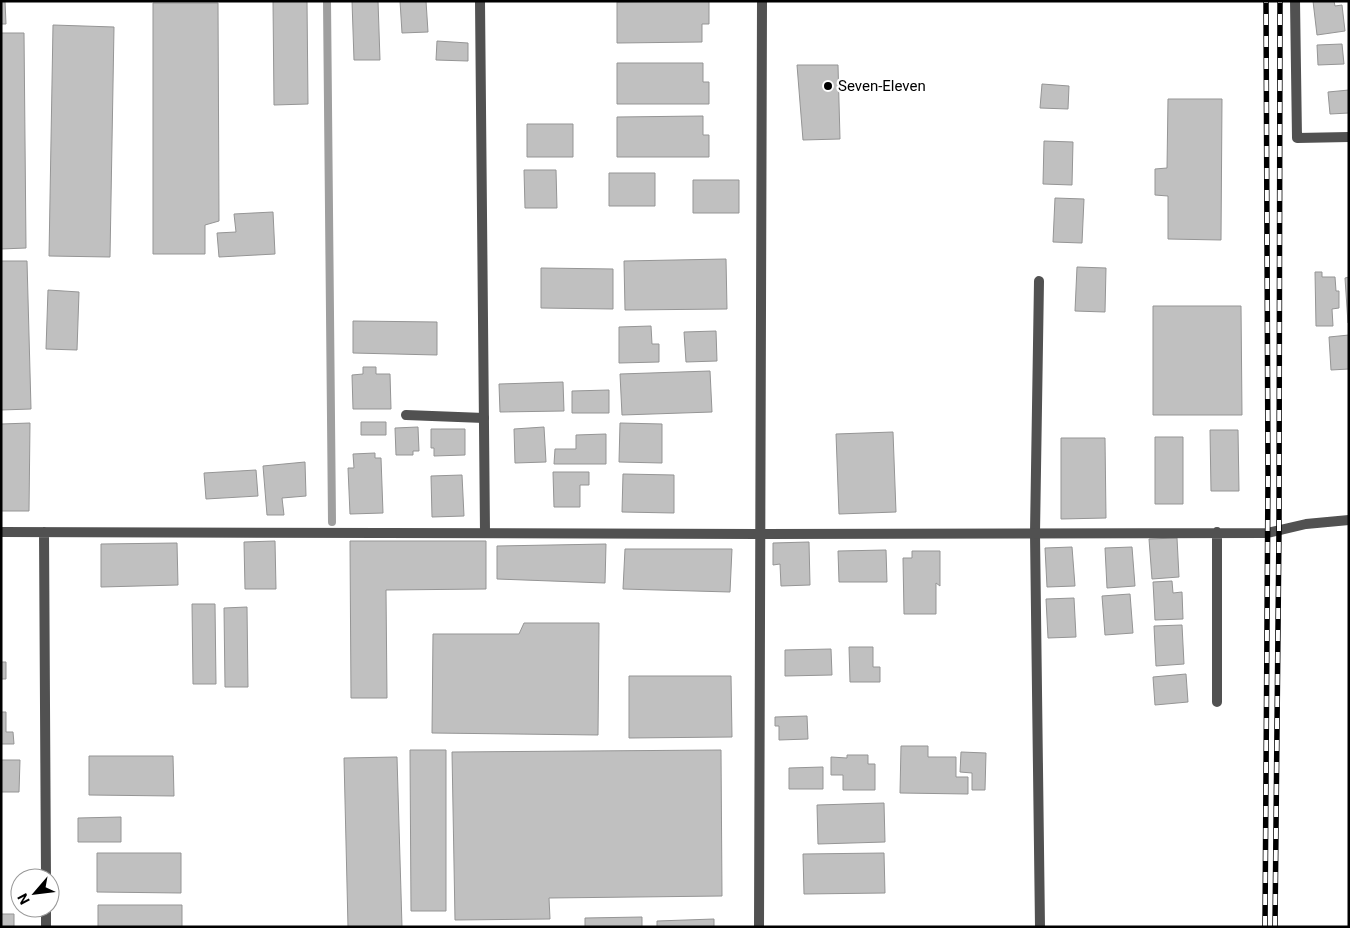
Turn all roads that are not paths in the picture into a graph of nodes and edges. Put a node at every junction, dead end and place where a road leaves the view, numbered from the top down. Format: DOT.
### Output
graph roads {
  1 [pos="480,1"];
  2 [pos="762,1"];
  3 [pos="1295,1"];
  4 [pos="1349,136"];
  5 [pos="1039,281"];
  6 [pos="406,415"];
  7 [pos="484,418"];
  8 [pos="1349,520"];
  9 [pos="1,532"];
  10 [pos="44,532"];
  11 [pos="1217,532"];
  12 [pos="485,533"];
  13 [pos="1036,533"];
  14 [pos="760,534"];
  15 [pos="1217,702"];
  16 [pos="46,868"];
  17 [pos="759,927"];
  18 [pos="1040,927"];
  1 -- 7 [label="street"];
  2 -- 14 [label="street"];
  3 -- 4 [label="street"];
  5 -- 13 [label="street"];
  6 -- 7 [label="street"];
  7 -- 12 [label="street"];
  8 -- 11 [label="street"];
  9 -- 10 [label="street"];
  10 -- 12 [label="street"];
  10 -- 16 [label="street"];
  11 -- 13 [label="street"];
  11 -- 15 [label="street"];
  12 -- 14 [label="street"];
  13 -- 14 [label="street"];
  13 -- 18 [label="street"];
  14 -- 17 [label="street"];
}
